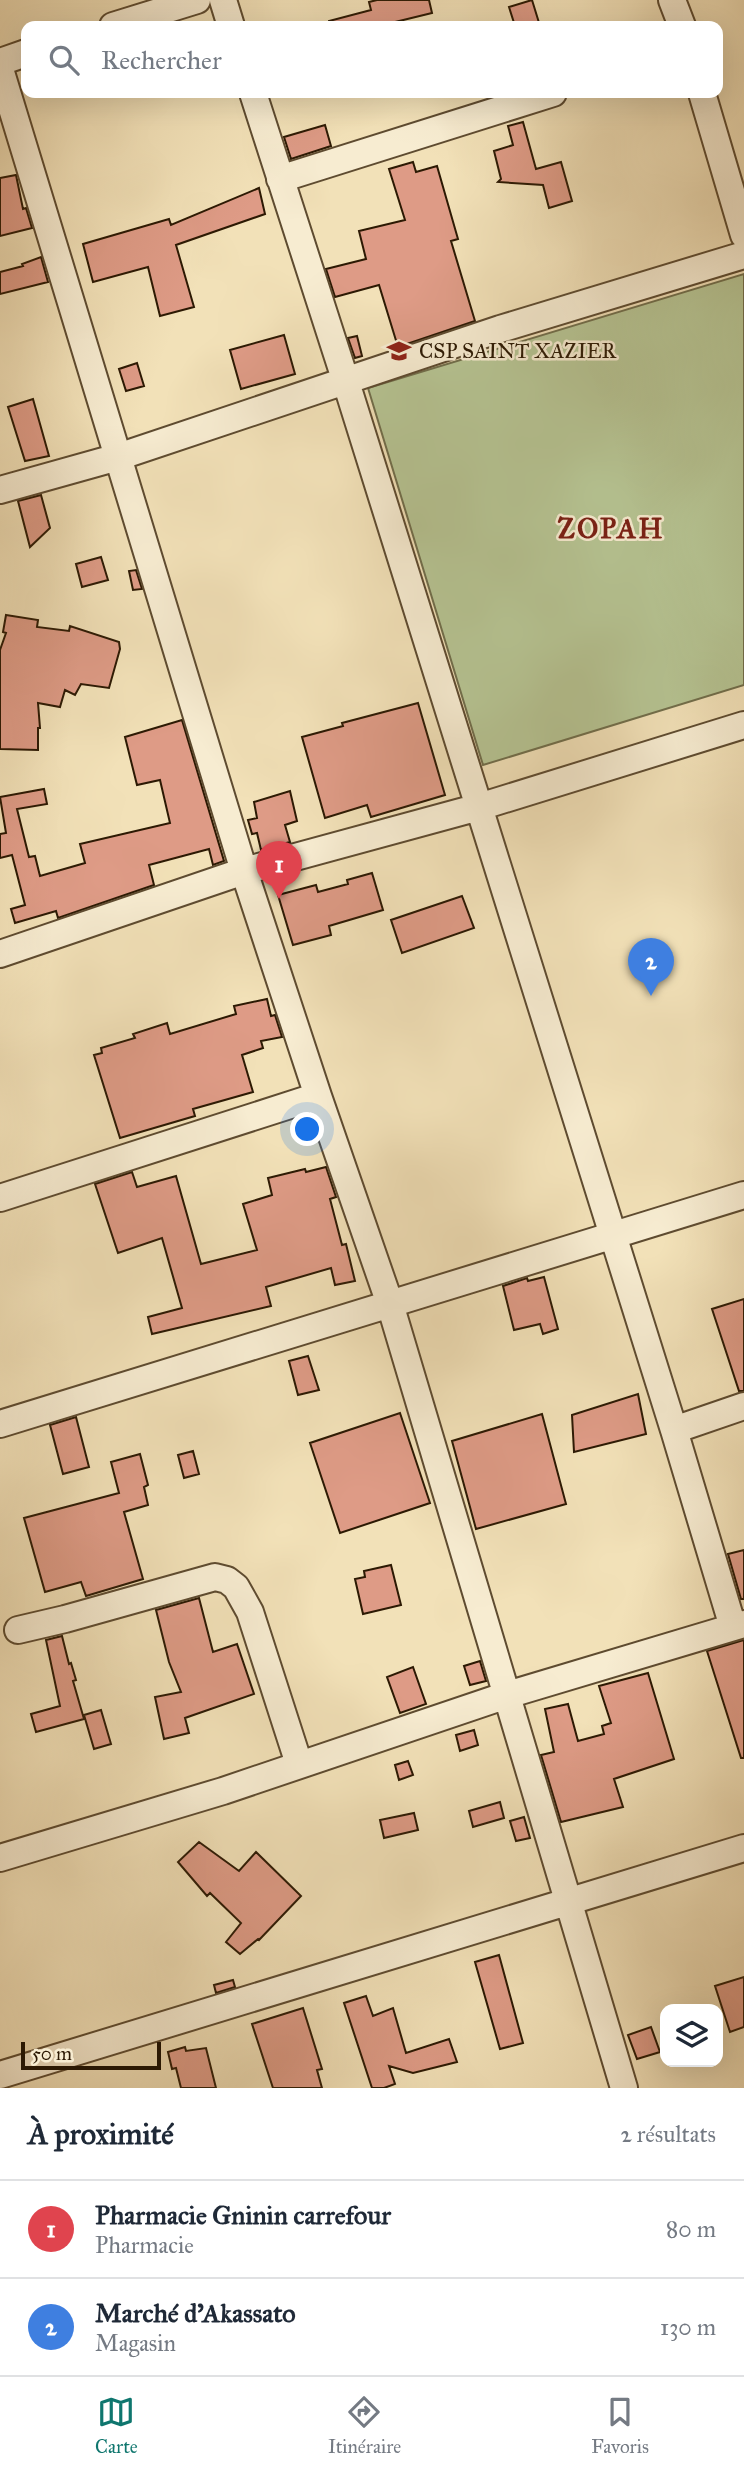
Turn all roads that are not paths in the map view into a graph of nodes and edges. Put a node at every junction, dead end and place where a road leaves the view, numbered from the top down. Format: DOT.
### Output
graph roads {
  1 [pos="197,0"];
  2 [pos="223,0"];
  3 [pos="672,0"];
  4 [pos="129,21"];
  5 [pos="229,21"];
  6 [pos="679,21"];
  7 [pos="21,55"];
  8 [pos="0,62"];
  9 [pos="0,69"];
  10 [pos="255,98"];
  11 [pos="537,98"];
  12 [pos="703,98"];
  13 [pos="280,179"];
  14 [pos="744,235"];
  15 [pos="744,255"];
  16 [pos="346,382"];
  17 [pos="118,457"];
  18 [pos="0,491"];
  19 [pos="744,725"];
  20 [pos="479,807"];
  21 [pos="244,872"];
  22 [pos="0,954"];
  23 [pos="318,1096"];
  24 [pos="744,1195"];
  25 [pos="0,1198"];
  26 [pos="612,1236"];
  27 [pos="390,1304"];
  28 [pos="744,1406"];
  29 [pos="0,1424"];
  30 [pos="674,1430"];
  31 [pos="738,1625"];
  32 [pos="19,1630"];
  33 [pos="507,1695"];
  34 [pos="299,1764"];
  35 [pos="744,1847"];
  36 [pos="0,1858"];
  37 [pos="568,1901"];
  38 [pos="0,2075"];
  39 [pos="624,2088"];
  1 -- 4 [label="street"];
  2 -- 5 [label="street"];
  3 -- 6 [label="street"];
  7 -- 8 [label="street"];
  9 -- 17 [label="street"];
  10 -- 13 [label="street"];
  11 -- 13 [label="street"];
  12 -- 14 [label="street"];
  13 -- 16 [label="street"];
  15 -- 16 [label="street"];
  16 -- 17 [label="street"];
  16 -- 20 [label="street"];
  17 -- 18 [label="street"];
  17 -- 21 [label="street"];
  19 -- 20 [label="street"];
  20 -- 21 [label="street"];
  20 -- 26 [label="street"];
  21 -- 22 [label="street"];
  21 -- 23 [label="street"];
  23 -- 25 [label="street"];
  23 -- 27 [label="street"];
  24 -- 26 [label="street"];
  26 -- 27 [label="street"];
  26 -- 30 [label="street"];
  27 -- 29 [label="street"];
  27 -- 33 [label="street"];
  28 -- 30 [label="street"];
  30 -- 31 [label="street"];
  31 -- 33 [label="street"];
  32 -- 34 [label="street"];
  33 -- 34 [label="street"];
  33 -- 37 [label="street"];
  34 -- 36 [label="street"];
  35 -- 37 [label="street"];
  37 -- 38 [label="street"];
  37 -- 39 [label="street"];
}
